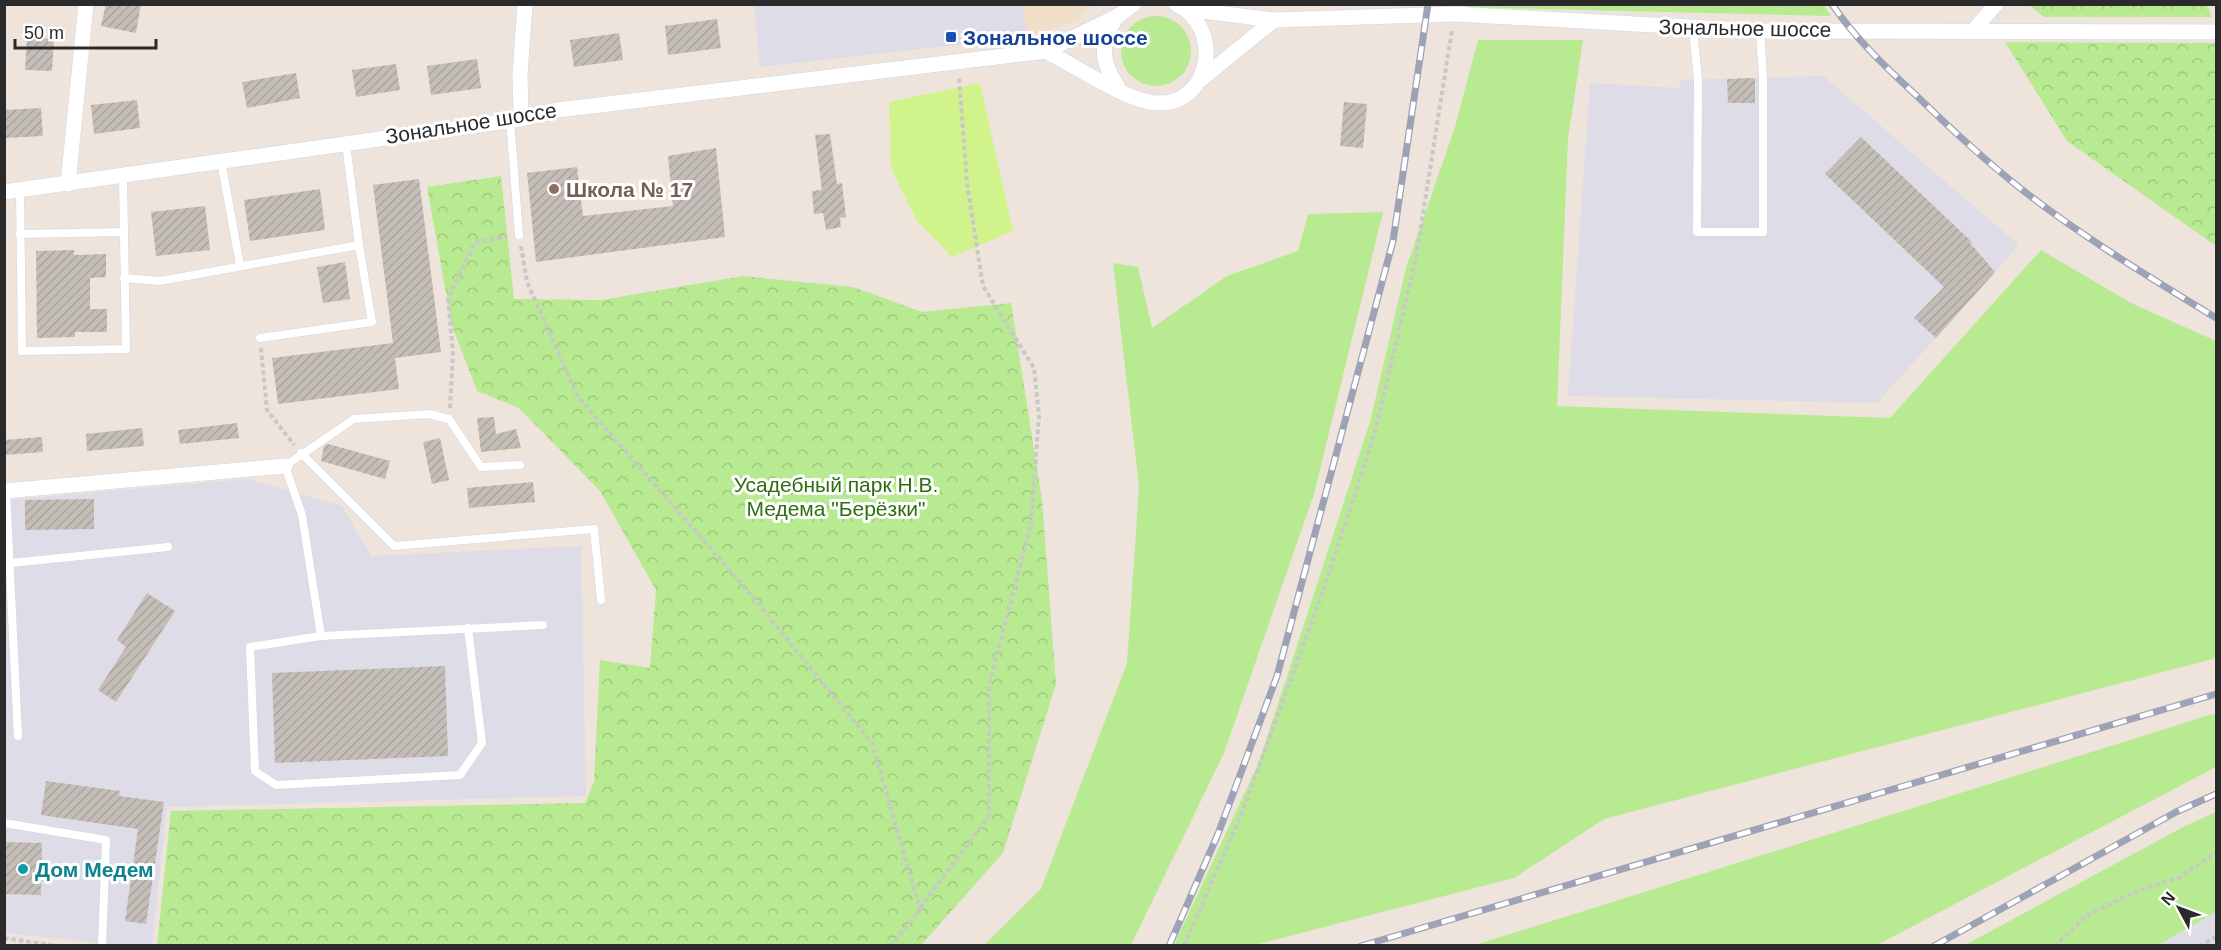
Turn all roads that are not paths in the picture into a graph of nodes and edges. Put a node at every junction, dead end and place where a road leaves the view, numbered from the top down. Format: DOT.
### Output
graph roads {
  1 [pos="86,4"];
  2 [pos="525,4"];
  3 [pos="1134,4"];
  4 [pos="1996,4"];
  5 [pos="1181,7"];
  6 [pos="1118,16"];
  7 [pos="1274,20"];
  8 [pos="1693,29"];
  9 [pos="1760,31"];
  10 [pos="1973,31"];
  11 [pos="2217,32"];
  12 [pos="1046,51"];
  13 [pos="1198,82"];
  14 [pos="1119,89"];
  15 [pos="515,119"];
  16 [pos="346,142"];
  17 [pos="221,161"];
  18 [pos="123,177"];
  19 [pos="68,184"];
  20 [pos="12,191"];
  21 [pos="124,232"];
  22 [pos="20,234"];
  23 [pos="519,235"];
  24 [pos="359,245"];
  25 [pos="240,264"];
  26 [pos="124,278"];
  27 [pos="260,338"];
  28 [pos="301,453"];
  29 [pos="520,465"];
  30 [pos="285,466"];
  31 [pos="5,491"];
  32 [pos="168,547"];
  33 [pos="11,563"];
  34 [pos="601,600"];
  35 [pos="543,625"];
  36 [pos="468,628"];
  37 [pos="321,636"];
  38 [pos="18,736"];
  39 [pos="4,823"];
  40 [pos="102,945"];
  1 -- 19 [label="street"];
  2 -- 15 [label="street"];
  3 -- 6 [label="street, Зональное шоссе"];
  4 -- 10 [label="street"];
  5 -- 7 [label="street, Зональное шоссе"];
  5 -- 13 [label="street, Зональное шоссе"];
  6 -- 12 [label="street, Зональное шоссе"];
  6 -- 14 [label="street, Зональное шоссе"];
  7 -- 8 [label="street, Зональное шоссе"];
  7 -- 13 [label="street"];
  8 -- 9 [label="street, Зональное шоссе"];
  8 -- 9 [label="lane"];
  9 -- 10 [label="street, Зональное шоссе"];
  10 -- 11 [label="street, Зональное шоссе"];
  12 -- 14 [label="street"];
  12 -- 15 [label="street, Зональное шоссе"];
  13 -- 14 [label="street"];
  15 -- 16 [label="street, Зональное шоссе"];
  15 -- 23 [label="lane"];
  16 -- 17 [label="street, Зональное шоссе"];
  16 -- 24 [label="lane"];
  17 -- 18 [label="street, Зональное шоссе"];
  17 -- 25 [label="lane"];
  18 -- 19 [label="street, Зональное шоссе"];
  18 -- 21 [label="lane"];
  19 -- 20 [label="street, Зональное шоссе"];
  20 -- 22 [label="lane"];
  21 -- 22 [label="lane"];
  21 -- 26 [label="lane"];
  22 -- 26 [label="lane"];
  24 -- 25 [label="lane"];
  24 -- 27 [label="lane"];
  25 -- 26 [label="lane"];
  28 -- 29 [label="lane"];
  28 -- 30 [label="lane"];
  28 -- 34 [label="lane"];
  30 -- 31 [label="street"];
  30 -- 37 [label="lane"];
  31 -- 33 [label="lane"];
  32 -- 33 [label="lane"];
  33 -- 38 [label="lane"];
  35 -- 36 [label="lane"];
  36 -- 37 [label="lane"];
  36 -- 37 [label="lane"];
  39 -- 40 [label="lane"];
}
